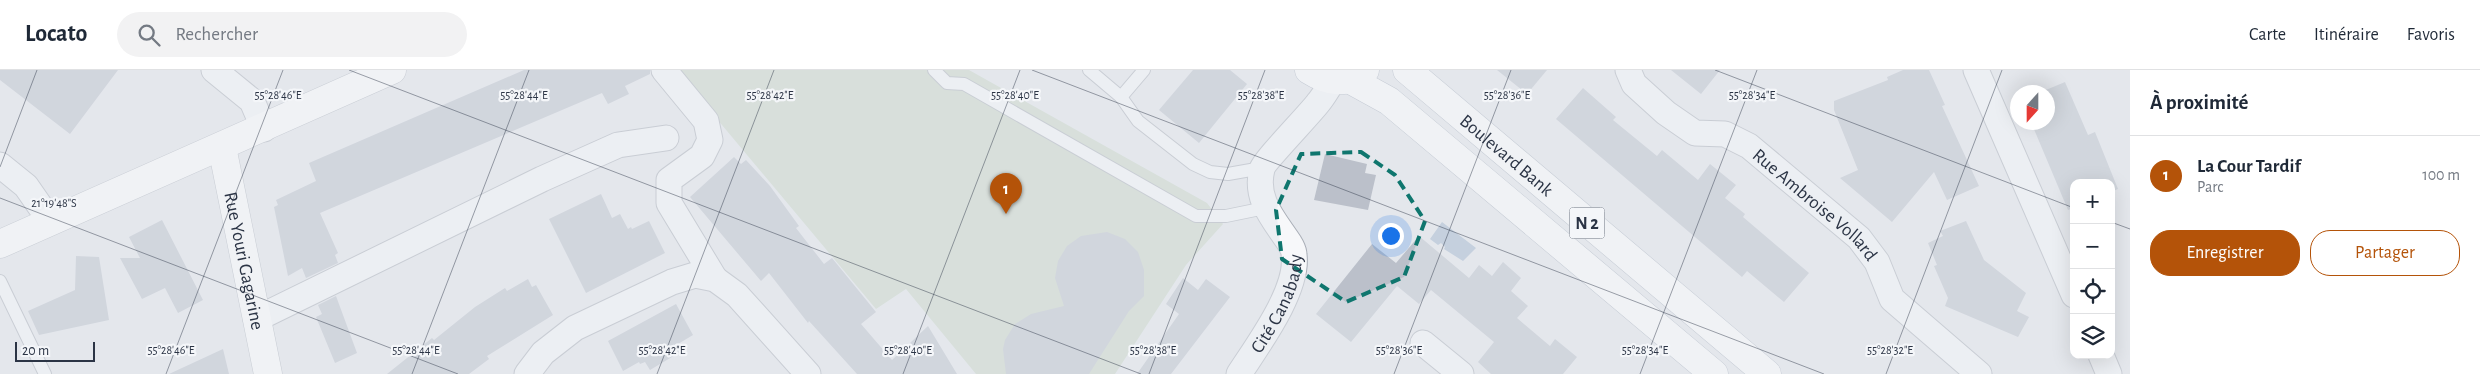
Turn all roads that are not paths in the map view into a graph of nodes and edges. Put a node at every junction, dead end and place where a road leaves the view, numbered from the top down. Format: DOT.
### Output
graph roads {
  1 [pos="214,70"];
  2 [pos="392,70"];
  3 [pos="664,70"];
  4 [pos="934,70"];
  5 [pos="1089,70"];
  6 [pos="1144,70"];
  7 [pos="1407,70"];
  8 [pos="1628,70"];
  9 [pos="1976,70"];
  10 [pos="1339,75"];
  11 [pos="1121,97"];
  12 [pos="264,129"];
  13 [pos="666,138"];
  14 [pos="222,147"];
  15 [pos="0,165"];
  16 [pos="1262,168"];
  17 [pos="1265,208"];
  18 [pos="52,222"];
  19 [pos="0,244"];
  20 [pos="715,279"];
  21 [pos="0,281"];
  22 [pos="2070,285"];
  23 [pos="256,319"];
  24 [pos="1423,343"];
  25 [pos="2103,359"];
  26 [pos="45,374"];
  27 [pos="268,374"];
  28 [pos="527,374"];
  29 [pos="808,374"];
  30 [pos="1239,374"];
  31 [pos="1461,374"];
  32 [pos="1714,374"];
  33 [pos="1767,374"];
  34 [pos="1978,374"];
  35 [pos="2109,374"];
  1 -- 12 [label="street"];
  2 -- 12 [label="main road"];
  3 -- 20 [label="street"];
  4 -- 17 [label="lane"];
  5 -- 11 [label="lane"];
  6 -- 11 [label="lane"];
  7 -- 33 [label="main road, Boulevard Bank / N 2"];
  8 -- 34 [label="street, Rue Ambroise Vollard"];
  9 -- 22 [label="street"];
  10 -- 16 [label="street"];
  10 -- 32 [label="main road, Boulevard Bank / N 2"];
  11 -- 16 [label="lane"];
  12 -- 14 [label="main road"];
  13 -- 23 [label="street"];
  14 -- 18 [label="main road"];
  14 -- 23 [label="main road, Rue Youri Gagarine"];
  15 -- 18 [label="street"];
  16 -- 17 [label="street, Cité Canabady"];
  17 -- 30 [label="street, Cité Canabady"];
  18 -- 19 [label="main road"];
  20 -- 28 [label="street"];
  20 -- 29 [label="street"];
  21 -- 26 [label="lane"];
  23 -- 27 [label="main road, Rue Youri Gagarine"];
  24 -- 31 [label="street"];
  25 -- 35 [label="street"];
}
